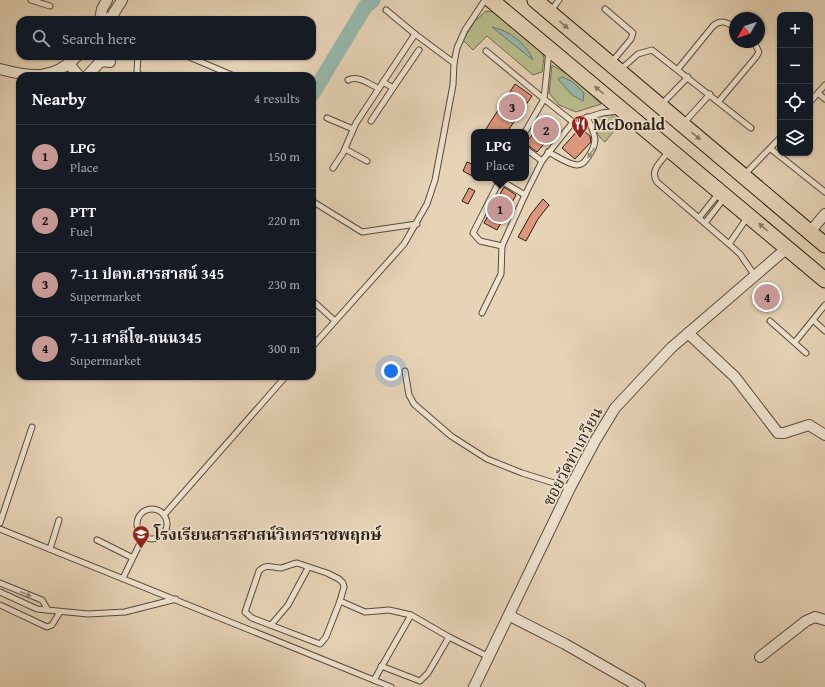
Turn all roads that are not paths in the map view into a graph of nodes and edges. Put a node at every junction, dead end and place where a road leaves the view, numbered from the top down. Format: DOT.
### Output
graph roads {
  1 [pos="31,0"];
  2 [pos="107,0"];
  3 [pos="122,0"];
  4 [pos="485,0"];
  5 [pos="491,0"];
  6 [pos="535,0"];
  7 [pos="559,0"];
  8 [pos="50,6"];
  9 [pos="605,9"];
  10 [pos="386,10"];
  11 [pos="549,12"];
  12 [pos="101,16"];
  13 [pos="112,16"];
  14 [pos="729,23"];
  15 [pos="415,34"];
  16 [pos="549,48"];
  17 [pos="757,48"];
  18 [pos="419,50"];
  19 [pos="486,51"];
  20 [pos="73,60"];
  21 [pos="138,60"];
  22 [pos="196,60"];
  23 [pos="110,62"];
  24 [pos="454,63"];
  25 [pos="69,64"];
  26 [pos="614,67"];
  27 [pos="0,68"];
  28 [pos="678,69"];
  29 [pos="61,72"];
  30 [pos="76,72"];
  31 [pos="91,72"];
  32 [pos="138,72"];
  33 [pos="225,72"];
  34 [pos="16,73"];
  35 [pos="688,77"];
  36 [pos="348,80"];
  37 [pos="383,82"];
  38 [pos="825,85"];
  39 [pos="378,88"];
  40 [pos="393,88"];
  41 [pos="818,93"];
  42 [pos="710,94"];
  43 [pos="544,99"];
  44 [pos="813,99"];
  45 [pos="825,99"];
  46 [pos="719,101"];
  47 [pos="660,106"];
  48 [pos="623,110"];
  49 [pos="587,117"];
  50 [pos="327,118"];
  51 [pos="371,121"];
  52 [pos="572,122"];
  53 [pos="682,125"];
  54 [pos="751,128"];
  55 [pos="353,129"];
  56 [pos="527,129"];
  57 [pos="777,142"];
  58 [pos="345,149"];
  59 [pos="771,149"];
  60 [pos="670,150"];
  61 [pos="529,151"];
  62 [pos="548,152"];
  63 [pos="367,161"];
  64 [pos="542,162"];
  65 [pos="333,168"];
  66 [pos="744,176"];
  67 [pos="499,181"];
  68 [pos="503,181"];
  69 [pos="825,192"];
  70 [pos="723,194"];
  71 [pos="525,195"];
  72 [pos="316,203"];
  73 [pos="825,214"];
  74 [pos="748,215"];
  75 [pos="699,218"];
  76 [pos="705,223"];
  77 [pos="417,224"];
  78 [pos="810,232"];
  79 [pos="729,244"];
  80 [pos="825,245"];
  81 [pos="502,246"];
  82 [pos="787,248"];
  83 [pos="755,276"];
  84 [pos="825,280"];
  85 [pos="316,304"];
  86 [pos="825,305"];
  87 [pos="482,313"];
  88 [pos="813,320"];
  89 [pos="335,321"];
  90 [pos="770,321"];
  91 [pos="825,331"];
  92 [pos="688,333"];
  93 [pos="316,342"];
  94 [pos="795,342"];
  95 [pos="806,353"];
  96 [pos="405,371"];
  97 [pos="282,380"];
  98 [pos="32,427"];
  99 [pos="825,435"];
  100 [pos="570,488"];
  101 [pos="164,515"];
  102 [pos="59,520"];
  103 [pos="0,523"];
  104 [pos="0,529"];
  105 [pos="143,537"];
  106 [pos="97,540"];
  107 [pos="50,549"];
  108 [pos="131,558"];
  109 [pos="308,568"];
  110 [pos="123,578"];
  111 [pos="0,583"];
  112 [pos="0,592"];
  113 [pos="176,600"];
  114 [pos="340,601"];
  115 [pos="0,605"];
  116 [pos="48,610"];
  117 [pos="60,612"];
  118 [pos="411,615"];
  119 [pos="510,616"];
  120 [pos="825,620"];
  121 [pos="271,626"];
  122 [pos="449,637"];
  123 [pos="490,657"];
  124 [pos="760,657"];
  125 [pos="381,666"];
  126 [pos="374,680"];
  127 [pos="391,687"];
  128 [pos="474,687"];
  129 [pos="640,687"];
  1 -- 8 [label="lane"];
  2 -- 12 [label="street"];
  3 -- 13 [label="street"];
  4 -- 24 [label="lane"];
  5 -- 16 [label="main road"];
  6 -- 11 [label="main road"];
  7 -- 11 [label="lane"];
  9 -- 26 [label="lane"];
  10 -- 15 [label="lane"];
  11 -- 26 [label="main road, one-way"];
  14 -- 28 [label="lane"];
  15 -- 24 [label="lane"];
  15 -- 37 [label="lane"];
  16 -- 43 [label="lane"];
  48 -- 16 [label="main road, one-way"];
  17 -- 46 [label="lane"];
  18 -- 40 [label="lane"];
  19 -- 43 [label="lane"];
  20 -- 25 [label="street"];
  21 -- 32 [label="lane"];
  22 -- 33 [label="lane"];
  23 -- 31 [label="street"];
  24 -- 77 [label="lane"];
  25 -- 29 [label="street"];
  25 -- 30 [label="street"];
  26 -- 28 [label="lane"];
  26 -- 47 [label="main road"];
  27 -- 34 [label="street"];
  28 -- 35 [label="lane"];
  35 -- 42 [label="lane"];
  35 -- 47 [label="lane"];
  36 -- 39 [label="lane"];
  37 -- 39 [label="lane"];
  37 -- 40 [label="lane"];
  38 -- 41 [label="lane"];
  39 -- 55 [label="lane"];
  40 -- 51 [label="lane"];
  41 -- 44 [label="lane"];
  41 -- 45 [label="lane"];
  42 -- 46 [label="lane"];
  42 -- 53 [label="lane"];
  43 -- 52 [label="lane"];
  43 -- 56 [label="lane"];
  46 -- 54 [label="lane"];
  47 -- 53 [label="main road"];
  48 -- 49 [label="lane"];
  48 -- 60 [label="main road"];
  49 -- 52 [label="lane"];
  49 -- 62 [label="lane, one-way"];
  50 -- 55 [label="lane"];
  52 -- 62 [label="lane"];
  53 -- 66 [label="main road, one-way"];
  55 -- 58 [label="lane"];
  57 -- 59 [label="lane"];
  58 -- 63 [label="lane"];
  58 -- 65 [label="lane"];
  59 -- 66 [label="lane"];
  59 -- 69 [label="lane"];
  60 -- 70 [label="main road"];
  60 -- 75 [label="lane"];
  61 -- 64 [label="lane"];
  62 -- 64 [label="lane"];
  64 -- 71 [label="lane"];
  66 -- 78 [label="main road"];
  67 -- 81 [label="lane"];
  68 -- 71 [label="lane"];
  70 -- 74 [label="main road"];
  70 -- 75 [label="lane"];
  70 -- 76 [label="lane"];
  71 -- 81 [label="lane"];
  72 -- 77 [label="lane"];
  73 -- 78 [label="street"];
  74 -- 79 [label="lane"];
  82 -- 74 [label="main road, one-way"];
  75 -- 76 [label="lane"];
  76 -- 79 [label="lane"];
  77 -- 89 [label="lane"];
  78 -- 80 [label="main road"];
  79 -- 83 [label="lane"];
  81 -- 87 [label="lane"];
  82 -- 83 [label="street, ซอยวัดท่าเกวียน"];
  82 -- 84 [label="main road"];
  83 -- 92 [label="street, ซอยวัดท่าเกวียน"];
  85 -- 89 [label="lane"];
  86 -- 88 [label="lane"];
  88 -- 91 [label="lane"];
  88 -- 94 [label="lane"];
  89 -- 93 [label="lane"];
  90 -- 94 [label="lane"];
  92 -- 99 [label="street"];
  92 -- 100 [label="street, ซอยวัดท่าเกวียน"];
  94 -- 95 [label="lane"];
  96 -- 100 [label="lane"];
  97 -- 101 [label="lane"];
  98 -- 103 [label="lane"];
  100 -- 119 [label="street, ซอยวัดท่าเกวียน"];
  101 -- 105 [label="lane"];
  101 -- 105 [label="lane"];
  102 -- 107 [label="lane"];
  104 -- 107 [label="lane"];
  105 -- 108 [label="lane"];
  106 -- 108 [label="lane"];
  107 -- 110 [label="lane"];
  108 -- 110 [label="lane"];
  109 -- 114 [label="lane"];
  109 -- 121 [label="lane"];
  109 -- 121 [label="lane"];
  110 -- 113 [label="lane"];
  111 -- 116 [label="lane, one-way"];
  112 -- 116 [label="lane"];
  113 -- 117 [label="lane"];
  113 -- 126 [label="lane"];
  114 -- 118 [label="lane"];
  114 -- 121 [label="lane"];
  115 -- 117 [label="lane"];
  116 -- 117 [label="lane"];
  118 -- 122 [label="lane"];
  118 -- 125 [label="lane"];
  119 -- 123 [label="street, ซอยวัดท่าเกวียน"];
  119 -- 129 [label="street"];
  120 -- 124 [label="street"];
  122 -- 123 [label="lane"];
  122 -- 125 [label="lane"];
  123 -- 128 [label="street, ซอยวัดท่าเกวียน"];
  125 -- 126 [label="lane"];
  126 -- 127 [label="lane"];
}
